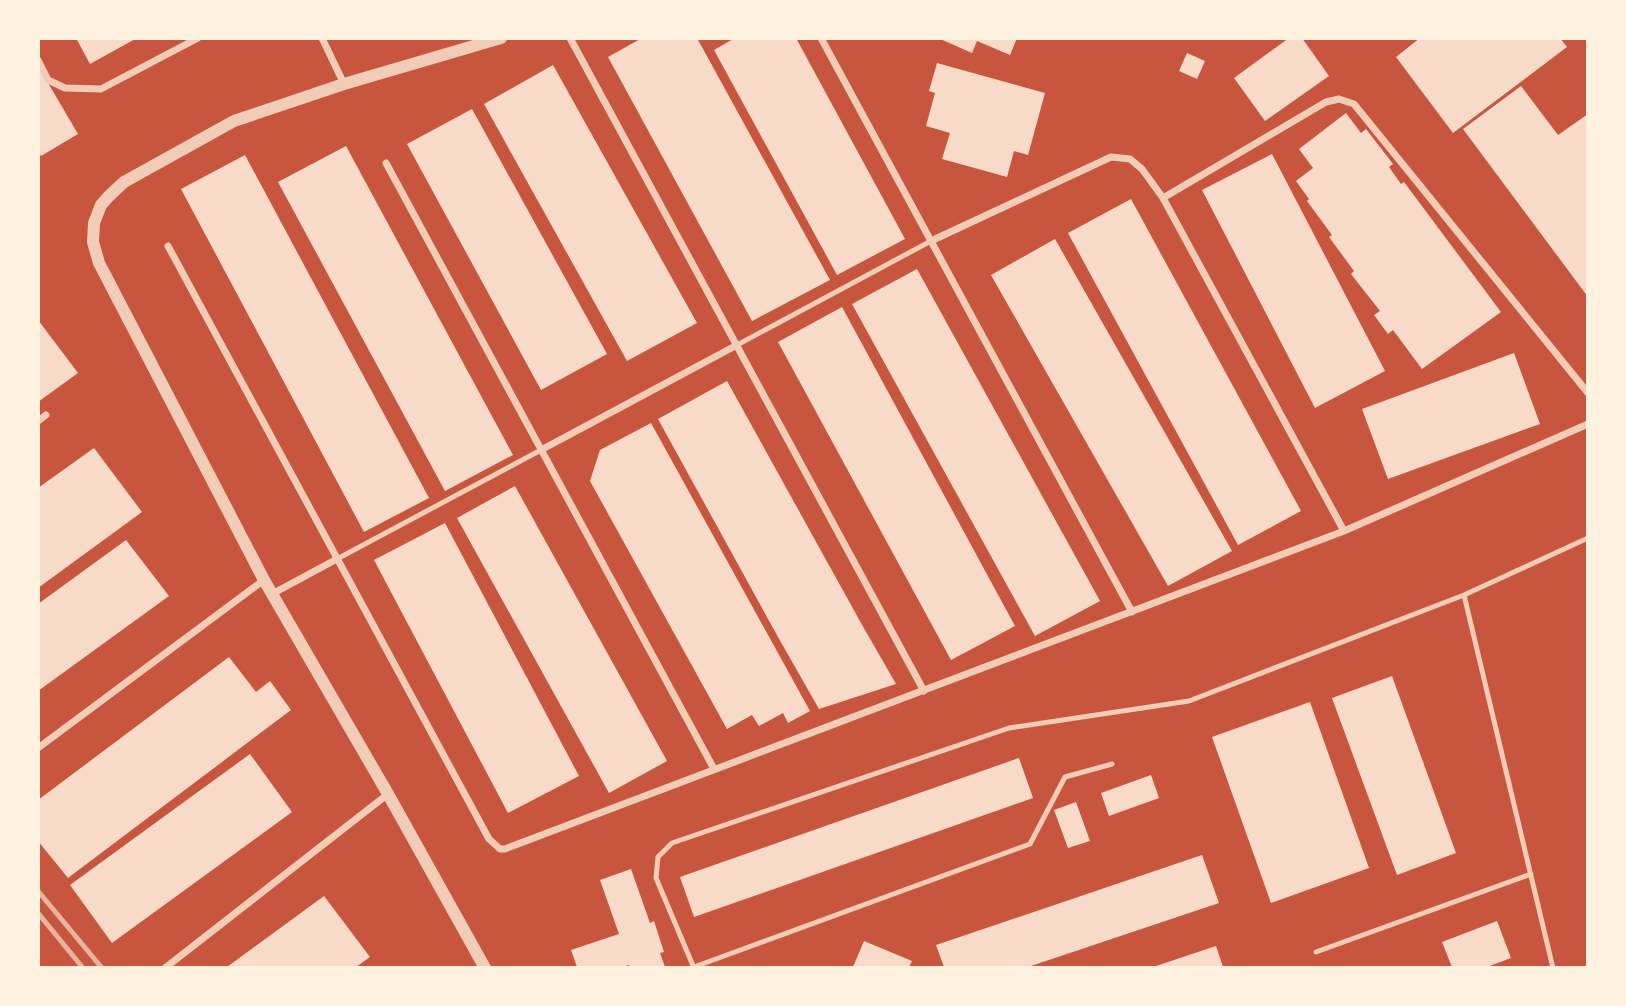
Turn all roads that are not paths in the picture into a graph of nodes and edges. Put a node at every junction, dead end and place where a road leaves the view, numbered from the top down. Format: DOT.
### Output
graph roads {
  1 [pos="198,38"];
  2 [pos="322,38"];
  3 [pos="501,38"];
  4 [pos="570,38"];
  5 [pos="821,38"];
  6 [pos="38,60"];
  7 [pos="344,84"];
  8 [pos="386,163"];
  9 [pos="1163,198"];
  10 [pos="931,241"];
  11 [pos="168,246"];
  12 [pos="737,345"];
  13 [pos="1587,393"];
  14 [pos="46,415"];
  15 [pos="38,421"];
  16 [pos="1587,424"];
  17 [pos="541,450"];
  18 [pos="1344,531"];
  19 [pos="1587,538"];
  20 [pos="337,559"];
  21 [pos="264,580"];
  22 [pos="272,594"];
  23 [pos="1464,595"];
  24 [pos="1132,612"];
  25 [pos="924,691"];
  26 [pos="38,747"];
  27 [pos="1112,764"];
  28 [pos="715,769"];
  29 [pos="388,794"];
  30 [pos="1531,874"];
  31 [pos="1316,953"];
  32 [pos="694,967"];
  33 [pos="166,968"];
  34 [pos="485,968"];
  35 [pos="1553,968"];
  1 -- 6 [label="street"];
  2 -- 7 [label="street"];
  3 -- 7 [label="street"];
  4 -- 12 [label="street"];
  5 -- 10 [label="street"];
  7 -- 21 [label="street"];
  8 -- 17 [label="street"];
  9 -- 10 [label="street"];
  9 -- 13 [label="street"];
  9 -- 18 [label="street"];
  10 -- 12 [label="lane"];
  10 -- 24 [label="street"];
  11 -- 20 [label="street"];
  12 -- 17 [label="street"];
  12 -- 25 [label="street"];
  14 -- 15 [label="street"];
  16 -- 18 [label="street"];
  17 -- 20 [label="lane"];
  17 -- 28 [label="street"];
  18 -- 24 [label="street"];
  19 -- 23 [label="lane"];
  20 -- 22 [label="street"];
  20 -- 28 [label="street"];
  21 -- 22 [label="street"];
  21 -- 26 [label="street"];
  22 -- 29 [label="street"];
  23 -- 30 [label="lane"];
  23 -- 32 [label="lane"];
  24 -- 25 [label="street"];
  25 -- 28 [label="street"];
  27 -- 32 [label="lane"];
  29 -- 33 [label="street"];
  29 -- 34 [label="street"];
  30 -- 31 [label="lane"];
  30 -- 35 [label="lane"];
}
